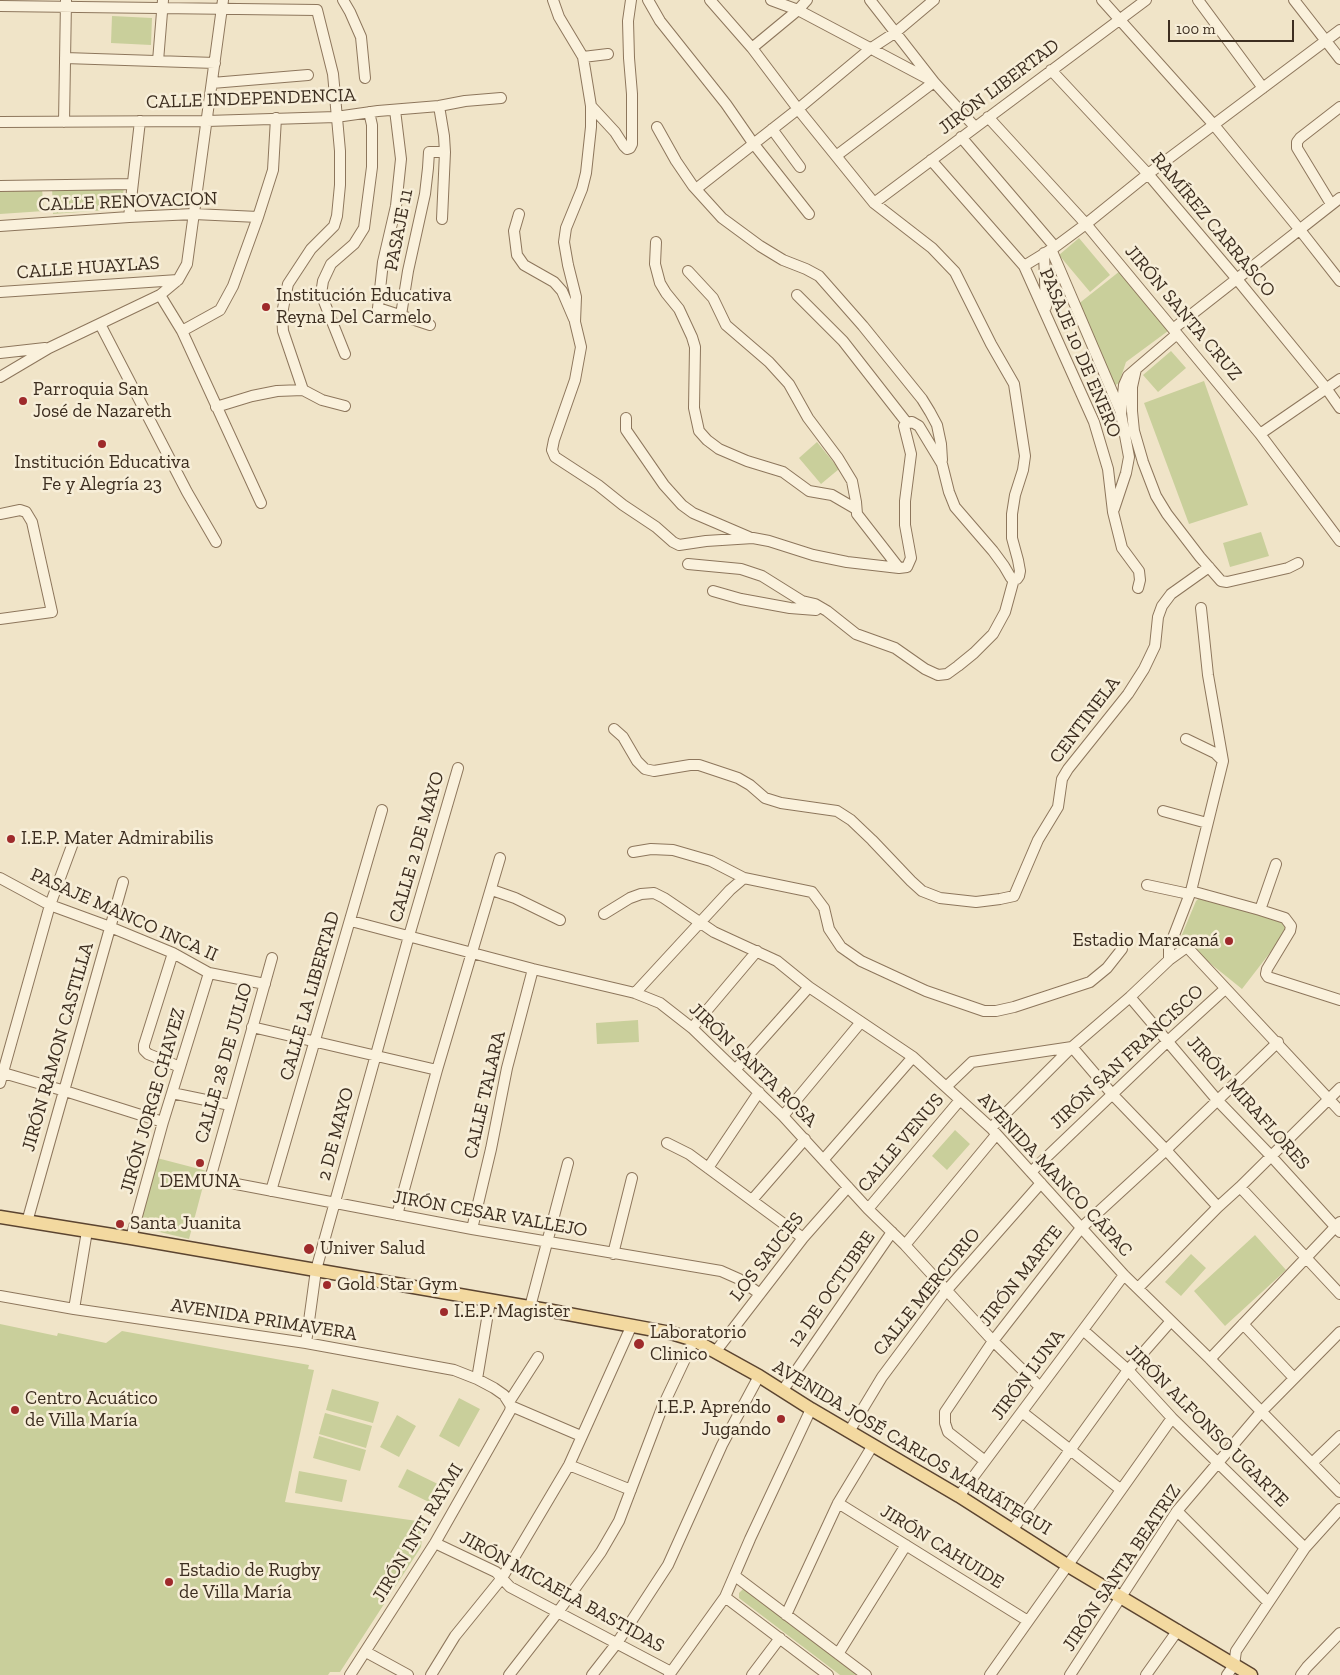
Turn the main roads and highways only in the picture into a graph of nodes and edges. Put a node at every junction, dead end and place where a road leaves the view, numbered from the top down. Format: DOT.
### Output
graph roads {
  1 [pos="0,1217"];
  2 [pos="1230,1670"];
  3 [pos="1251,1675"];
  1 -- 2 [label="main road, AVENIDA JOSÉ CARLOS MARIÁTEGUI"];
  2 -- 3 [label="main road, AVENIDA JOSÉ CARLOS MARIÁTEGUI"];
}
